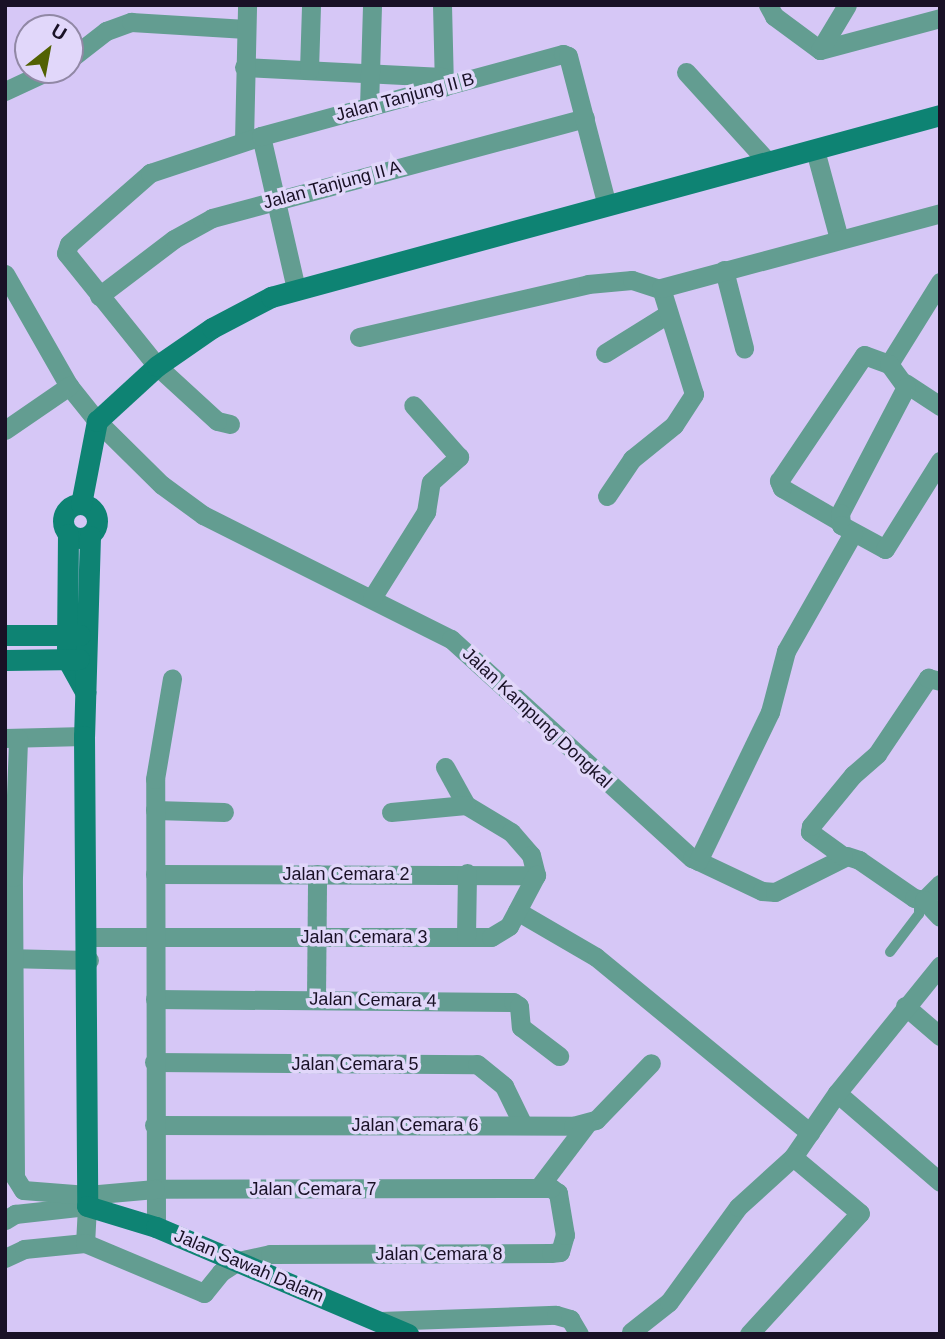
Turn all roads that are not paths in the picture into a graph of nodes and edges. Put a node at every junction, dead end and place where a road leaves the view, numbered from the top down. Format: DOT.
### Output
graph roads {
  1 [pos="247,5"];
  2 [pos="311,5"];
  3 [pos="372,5"];
  4 [pos="442,5"];
  5 [pos="847,5"];
  6 [pos="770,6"];
  7 [pos="918,14"];
  8 [pos="940,18"];
  9 [pos="246,29"];
  10 [pos="84,48"];
  11 [pos="820,50"];
  12 [pos="244,67"];
  13 [pos="309,70"];
  14 [pos="369,72"];
  15 [pos="686,72"];
  16 [pos="444,82"];
  17 [pos="369,107"];
  18 [pos="940,115"];
  19 [pos="585,118"];
  20 [pos="253,138"];
  21 [pos="815,150"];
  22 [pos="767,161"];
  23 [pos="275,200"];
  24 [pos="607,206"];
  25 [pos="940,213"];
  26 [pos="839,239"];
  27 [pos="724,270"];
  28 [pos="5,274"];
  29 [pos="940,282"];
  30 [pos="296,289"];
  31 [pos="660,289"];
  32 [pos="99,296"];
  33 [pos="666,315"];
  34 [pos="359,337"];
  35 [pos="744,348"];
  36 [pos="605,353"];
  37 [pos="889,364"];
  38 [pos="157,366"];
  39 [pos="905,383"];
  40 [pos="69,386"];
  41 [pos="413,405"];
  42 [pos="940,406"];
  43 [pos="97,421"];
  44 [pos="230,424"];
  45 [pos="5,430"];
  46 [pos="940,461"];
  47 [pos="607,496"];
  48 [pos="80,503"];
  49 [pos="846,527"];
  50 [pos="68,534"];
  51 [pos="90,536"];
  52 [pos="372,598"];
  53 [pos="5,635"];
  54 [pos="67,635"];
  55 [pos="88,635"];
  56 [pos="67,659"];
  57 [pos="88,659"];
  58 [pos="5,660"];
  59 [pos="172,678"];
  60 [pos="940,681"];
  61 [pos="85,692"];
  62 [pos="84,736"];
  63 [pos="11,738"];
  64 [pos="445,767"];
  65 [pos="10,805"];
  66 [pos="466,805"];
  67 [pos="155,810"];
  68 [pos="224,812"];
  69 [pos="391,812"];
  70 [pos="843,856"];
  71 [pos="698,861"];
  72 [pos="467,873"];
  73 [pos="155,874"];
  74 [pos="317,874"];
  75 [pos="536,874"];
  76 [pos="9,877"];
  77 [pos="940,884"];
  78 [pos="922,900"];
  79 [pos="517,911"];
  80 [pos="940,917"];
  81 [pos="157,936"];
  82 [pos="317,936"];
  83 [pos="88,937"];
  84 [pos="466,937"];
  85 [pos="890,952"];
  86 [pos="11,958"];
  87 [pos="79,960"];
  88 [pos="940,966"];
  89 [pos="155,999"];
  90 [pos="316,999"];
  91 [pos="905,1006"];
  92 [pos="940,1036"];
  93 [pos="10,1043"];
  94 [pos="559,1056"];
  95 [pos="154,1062"];
  96 [pos="650,1063"];
  97 [pos="837,1093"];
  98 [pos="154,1125"];
  99 [pos="523,1125"];
  100 [pos="586,1125"];
  101 [pos="810,1133"];
  102 [pos="793,1157"];
  103 [pos="940,1182"];
  104 [pos="539,1187"];
  105 [pos="155,1189"];
  106 [pos="87,1218"];
  107 [pos="5,1220"];
  108 [pos="156,1227"];
  109 [pos="5,1258"];
  110 [pos="230,1266"];
  111 [pos="380,1321"];
  112 [pos="631,1332"];
  113 [pos="408,1334"];
  114 [pos="579,1334"];
  115 [pos="749,1334"];
  1 -- 9 [label="street"];
  2 -- 13 [label="street"];
  3 -- 14 [label="street"];
  4 -- 16 [label="street"];
  5 -- 11 [label="street"];
  6 -- 11 [label="street"];
  7 -- 8 [label="street"];
  7 -- 11 [label="street"];
  9 -- 10 [label="street"];
  9 -- 12 [label="street"];
  12 -- 13 [label="street"];
  12 -- 20 [label="street"];
  13 -- 14 [label="street"];
  14 -- 16 [label="street"];
  14 -- 17 [label="street"];
  15 -- 22 [label="street"];
  16 -- 17 [label="street, Jalan Tanjung II B"];
  16 -- 19 [label="street, Jalan Tanjung II B"];
  17 -- 20 [label="street, Jalan Tanjung II B"];
  18 -- 21 [label="street"];
  19 -- 23 [label="street, Jalan Tanjung II A"];
  19 -- 24 [label="street"];
  20 -- 23 [label="street"];
  20 -- 32 [label="street, Jalan Tanjung II B"];
  21 -- 22 [label="street"];
  21 -- 26 [label="street"];
  22 -- 24 [label="street"];
  23 -- 30 [label="street"];
  23 -- 32 [label="street, Jalan Tanjung II A"];
  24 -- 30 [label="street"];
  25 -- 26 [label="street"];
  26 -- 27 [label="street"];
  27 -- 31 [label="street"];
  27 -- 35 [label="street"];
  28 -- 40 [label="street, Jalan Kampung Dongkal"];
  29 -- 37 [label="street"];
  30 -- 38 [label="street"];
  31 -- 33 [label="street"];
  31 -- 34 [label="street"];
  32 -- 38 [label="street, Jalan Tanjung II B"];
  33 -- 36 [label="street"];
  33 -- 47 [label="street"];
  37 -- 39 [label="street"];
  37 -- 49 [label="street"];
  38 -- 43 [label="street"];
  38 -- 44 [label="street, Jalan Tanjung II B"];
  39 -- 42 [label="street"];
  39 -- 49 [label="street"];
  40 -- 43 [label="street, Jalan Kampung Dongkal"];
  40 -- 45 [label="street"];
  41 -- 52 [label="street"];
  43 -- 48 [label="street"];
  43 -- 52 [label="street, Jalan Kampung Dongkal"];
  46 -- 49 [label="street"];
  48 -- 50 [label="street"];
  48 -- 51 [label="street"];
  49 -- 71 [label="street"];
  50 -- 51 [label="street"];
  50 -- 54 [label="street"];
  51 -- 55 [label="street"];
  52 -- 71 [label="street, Jalan Kampung Dongkal"];
  53 -- 54 [label="street"];
  54 -- 55 [label="street"];
  54 -- 56 [label="street"];
  55 -- 57 [label="street"];
  56 -- 57 [label="street"];
  56 -- 58 [label="street"];
  56 -- 61 [label="street"];
  57 -- 61 [label="street"];
  59 -- 67 [label="street"];
  60 -- 70 [label="street"];
  61 -- 62 [label="street"];
  62 -- 63 [label="street"];
  62 -- 83 [label="street"];
  63 -- 65 [label="street"];
  64 -- 66 [label="street"];
  65 -- 76 [label="street"];
  66 -- 69 [label="street"];
  66 -- 75 [label="street"];
  67 -- 68 [label="street"];
  67 -- 73 [label="street"];
  70 -- 71 [label="street, Jalan Kampung Dongkal"];
  70 -- 78 [label="street"];
  72 -- 74 [label="street, Jalan Cemara 2"];
  72 -- 75 [label="street, Jalan Cemara 2"];
  72 -- 84 [label="street"];
  73 -- 74 [label="street, Jalan Cemara 2"];
  73 -- 81 [label="street"];
  74 -- 82 [label="street"];
  75 -- 79 [label="street, Jalan Cemara 3"];
  76 -- 86 [label="street"];
  77 -- 78 [label="street"];
  78 -- 80 [label="street"];
  78 -- 85 [label="lane"];
  79 -- 84 [label="street, Jalan Cemara 3"];
  79 -- 101 [label="street"];
  81 -- 82 [label="street, Jalan Cemara 3"];
  81 -- 83 [label="street, Jalan Cemara 3"];
  81 -- 89 [label="street"];
  82 -- 84 [label="street, Jalan Cemara 3"];
  82 -- 90 [label="street"];
  83 -- 87 [label="street"];
  86 -- 87 [label="street"];
  86 -- 93 [label="street"];
  87 -- 106 [label="street"];
  88 -- 91 [label="street"];
  89 -- 90 [label="street, Jalan Cemara 4"];
  89 -- 95 [label="street"];
  90 -- 94 [label="street, Jalan Cemara 4"];
  91 -- 92 [label="street"];
  91 -- 97 [label="street"];
  93 -- 106 [label="street"];
  95 -- 98 [label="street"];
  95 -- 99 [label="street, Jalan Cemara 5"];
  96 -- 100 [label="street"];
  97 -- 101 [label="street"];
  97 -- 103 [label="street"];
  98 -- 99 [label="street, Jalan Cemara 6"];
  98 -- 105 [label="street"];
  99 -- 100 [label="street, Jalan Cemara 6"];
  100 -- 104 [label="street"];
  101 -- 102 [label="street"];
  102 -- 112 [label="street"];
  102 -- 115 [label="street"];
  104 -- 105 [label="street, Jalan Cemara 7"];
  104 -- 110 [label="street, Jalan Cemara 8"];
  105 -- 106 [label="street, Jalan Cemara 7"];
  105 -- 108 [label="street"];
  106 -- 107 [label="street"];
  106 -- 108 [label="street, Jalan Sawah Dalam"];
  106 -- 109 [label="street"];
  106 -- 110 [label="street"];
  108 -- 110 [label="street, Jalan Sawah Dalam"];
  110 -- 111 [label="street, Jalan Sawah Dalam"];
  111 -- 113 [label="street, Jalan Sawah Dalam"];
  111 -- 114 [label="street"];
}
